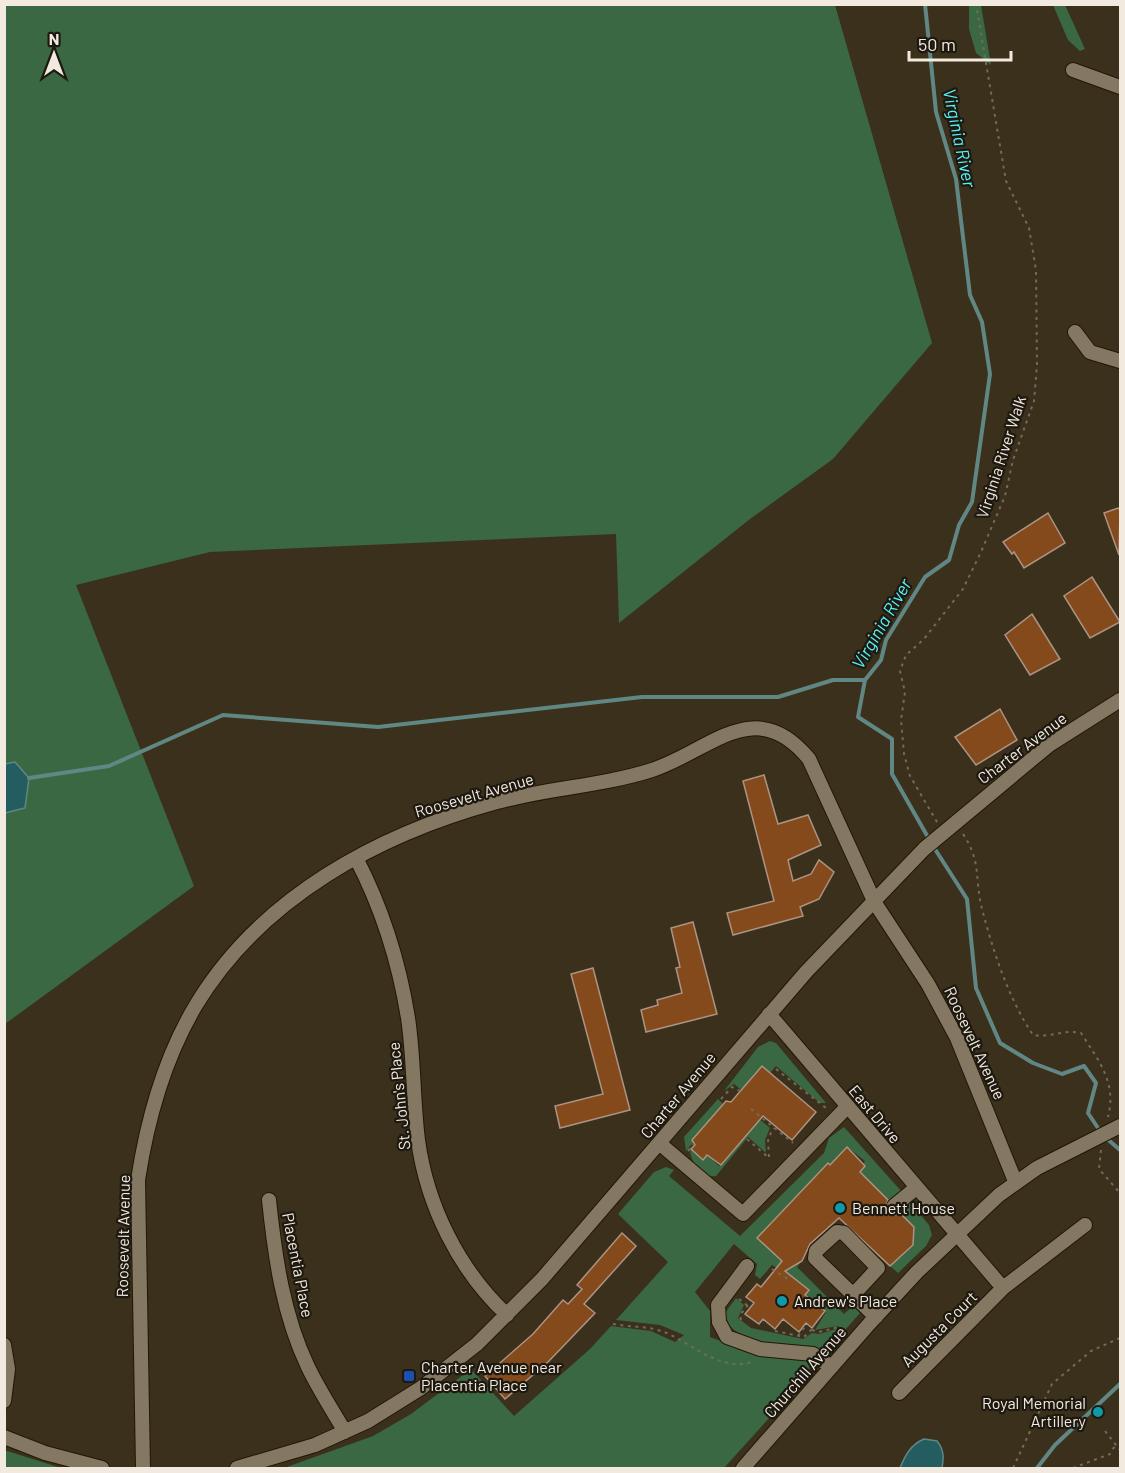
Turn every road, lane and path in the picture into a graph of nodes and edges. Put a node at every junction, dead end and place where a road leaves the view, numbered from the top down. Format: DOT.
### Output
graph roads {
  1 [pos="976,4"];
  2 [pos="1073,70"];
  3 [pos="1120,87"];
  4 [pos="1075,332"];
  5 [pos="1120,361"];
  6 [pos="1120,700"];
  7 [pos="949,826"];
  8 [pos="356,858"];
  9 [pos="875,903"];
  10 [pos="770,1014"];
  11 [pos="776,1069"];
  12 [pos="740,1091"];
  13 [pos="715,1095"];
  14 [pos="848,1107"];
  15 [pos="751,1109"];
  16 [pos="829,1109"];
  17 [pos="1115,1124"];
  18 [pos="774,1128"];
  19 [pos="747,1139"];
  20 [pos="660,1143"];
  21 [pos="694,1144"];
  22 [pos="1095,1144"];
  23 [pos="796,1145"];
  24 [pos="686,1153"];
  25 [pos="1015,1181"];
  26 [pos="916,1188"];
  27 [pos="1120,1193"];
  28 [pos="269,1200"];
  29 [pos="894,1206"];
  30 [pos="1085,1225"];
  31 [pos="956,1234"];
  32 [pos="747,1266"];
  33 [pos="772,1269"];
  34 [pos="788,1279"];
  35 [pos="1003,1288"];
  36 [pos="853,1295"];
  37 [pos="751,1301"];
  38 [pos="507,1315"];
  39 [pos="876,1317"];
  40 [pos="741,1320"];
  41 [pos="613,1324"];
  42 [pos="807,1324"];
  43 [pos="774,1331"];
  44 [pos="846,1333"];
  45 [pos="798,1336"];
  46 [pos="1120,1338"];
  47 [pos="4,1345"];
  48 [pos="772,1350"];
  49 [pos="831,1367"];
  50 [pos="898,1393"];
  51 [pos="4,1401"];
  52 [pos="1106,1431"];
  53 [pos="345,1432"];
  54 [pos="4,1437"];
  55 [pos="1116,1444"];
  56 [pos="1120,1450"];
  57 [pos="102,1468"];
  58 [pos="143,1468"];
  59 [pos="237,1468"];
  60 [pos="743,1468"];
  61 [pos="1013,1468"];
  62 [pos="1073,1468"];
  1 -- 7 [label="path, Virginia River Walk"];
  2 -- 3 [label="street"];
  4 -- 5 [label="street"];
  6 -- 7 [label="street, Charter Avenue"];
  7 -- 9 [label="street, Charter Avenue"];
  7 -- 17 [label="path, Virginia River Walk"];
  8 -- 9 [label="street, Roosevelt Avenue"];
  8 -- 38 [label="street, St. John's Place"];
  8 -- 58 [label="street, Roosevelt Avenue"];
  9 -- 10 [label="street, Charter Avenue"];
  9 -- 25 [label="street, Roosevelt Avenue"];
  10 -- 14 [label="street, East Drive"];
  10 -- 20 [label="street, Charter Avenue"];
  11 -- 16 [label="path"];
  12 -- 13 [label="path"];
  14 -- 20 [label="street"];
  14 -- 26 [label="street, East Drive"];
  15 -- 18 [label="path"];
  17 -- 22 [label="street, Churchill Avenue"];
  18 -- 19 [label="path"];
  18 -- 23 [label="path"];
  20 -- 38 [label="street, Charter Avenue"];
  21 -- 24 [label="path"];
  22 -- 25 [label="street, Churchill Avenue"];
  22 -- 27 [label="path"];
  25 -- 31 [label="street, Churchill Avenue"];
  26 -- 29 [label="street"];
  26 -- 31 [label="street, East Drive"];
  28 -- 53 [label="street, Placentia Place"];
  30 -- 35 [label="street, Augusta Court"];
  31 -- 35 [label="street"];
  31 -- 39 [label="street, Churchill Avenue"];
  32 -- 48 [label="street"];
  33 -- 34 [label="path"];
  35 -- 50 [label="street, Augusta Court"];
  36 -- 36 [label="street"];
  36 -- 39 [label="street"];
  37 -- 40 [label="path"];
  38 -- 53 [label="street, Charter Avenue"];
  39 -- 49 [label="street, Churchill Avenue"];
  41 -- 48 [label="path"];
  42 -- 45 [label="path"];
  43 -- 45 [label="path"];
  44 -- 45 [label="path"];
  46 -- 61 [label="path"];
  47 -- 51 [label="street"];
  48 -- 49 [label="street"];
  49 -- 60 [label="street, Churchill Avenue"];
  52 -- 55 [label="path"];
  53 -- 59 [label="street, Charter Avenue"];
  54 -- 57 [label="street"];
  55 -- 56 [label="path"];
  55 -- 62 [label="path"];
}
